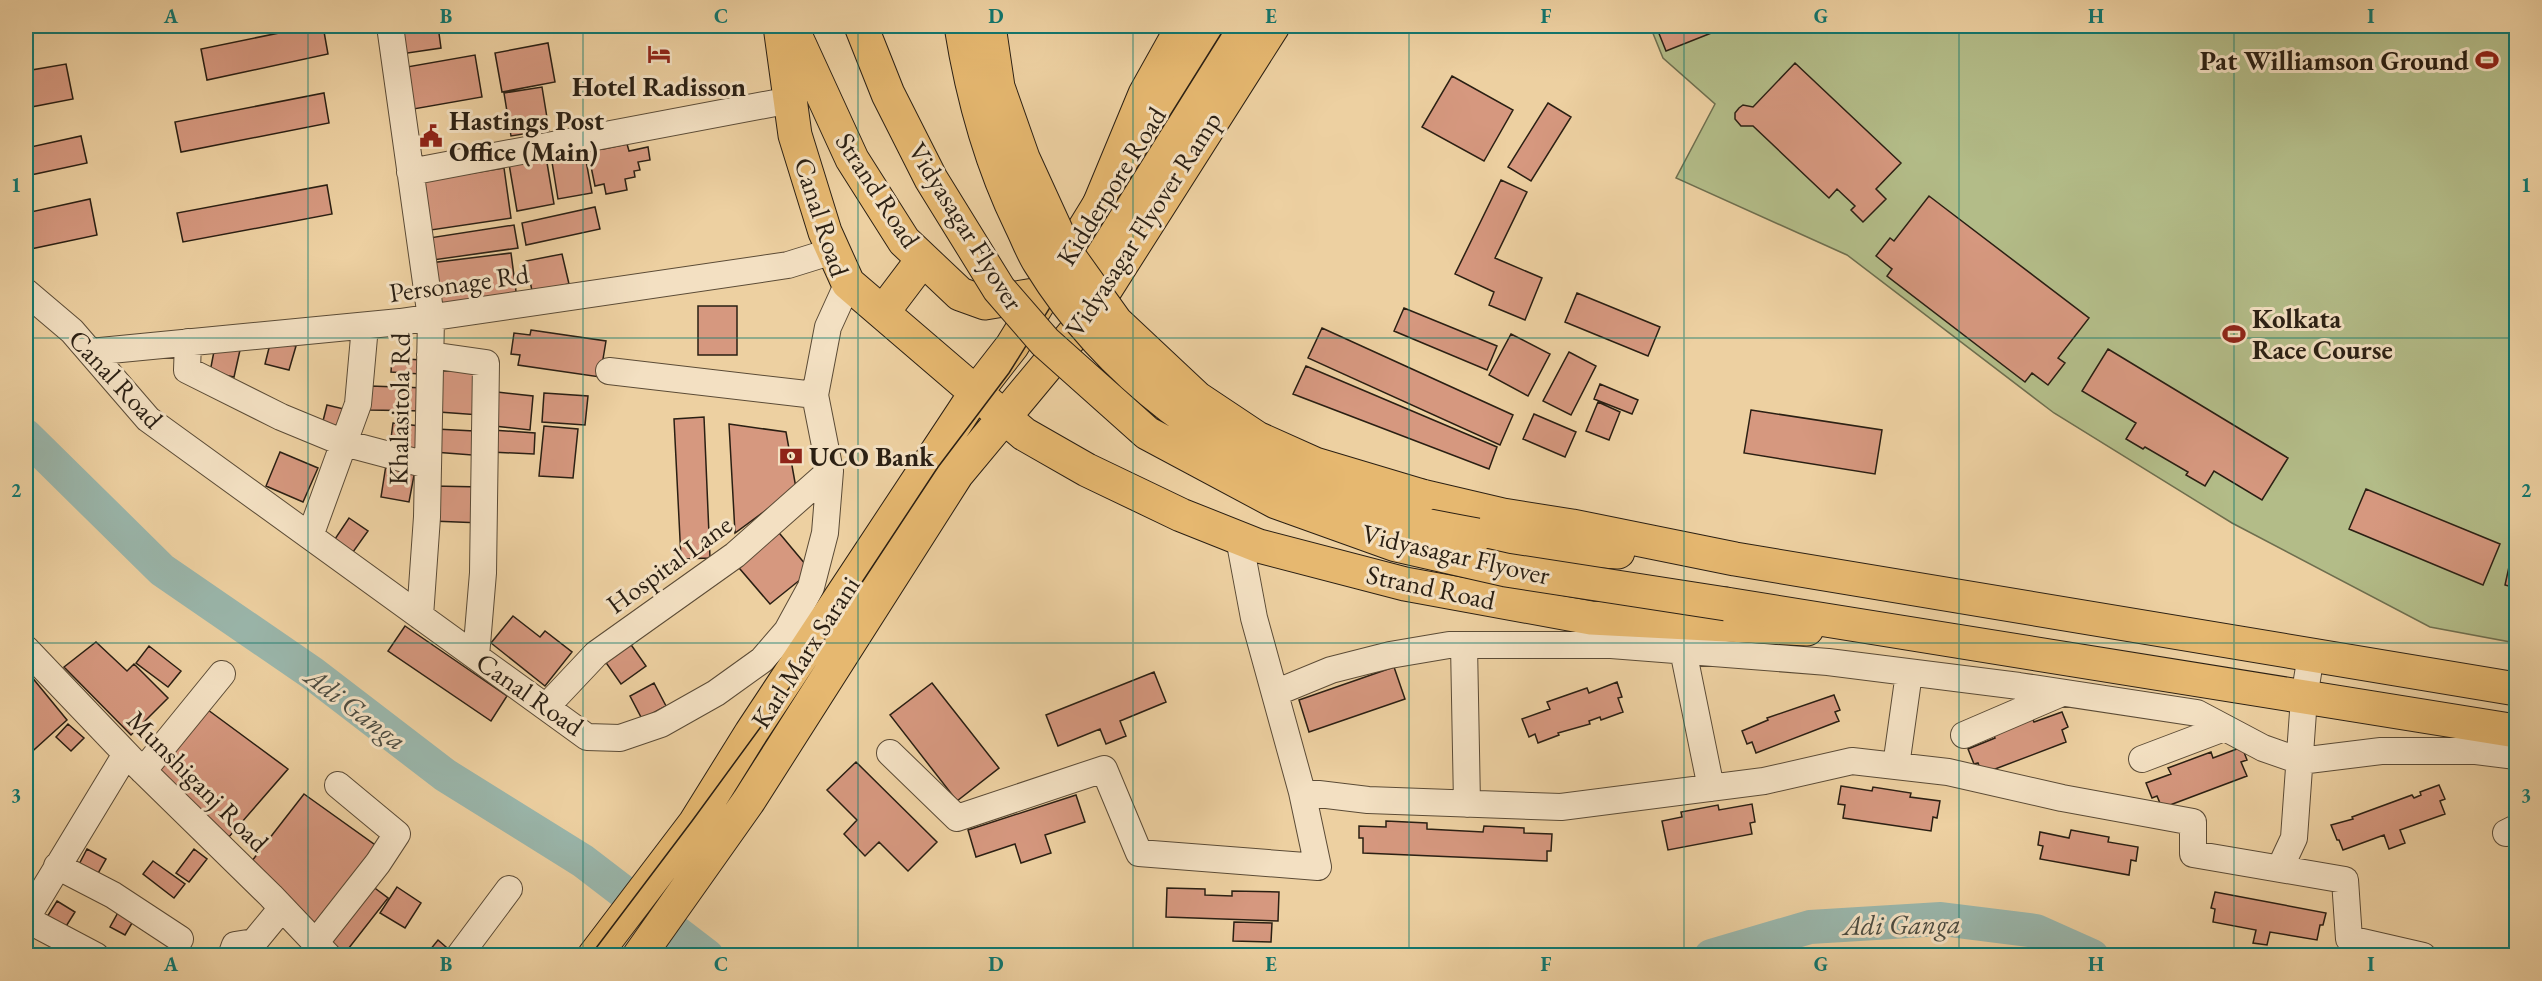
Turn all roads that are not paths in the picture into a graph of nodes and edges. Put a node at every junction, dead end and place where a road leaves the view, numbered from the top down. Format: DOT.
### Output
graph roads {
  1 [pos="390,26"];
  2 [pos="780,26"];
  3 [pos="791,26"];
  4 [pos="861,26"];
  5 [pos="962,26"];
  6 [pos="989,26"];
  7 [pos="1183,26"];
  8 [pos="1209,26"];
  9 [pos="1237,26"];
  10 [pos="1273,26"];
  11 [pos="791,100"];
  12 [pos="410,172"];
  13 [pos="1096,212"];
  14 [pos="833,251"];
  15 [pos="923,259"];
  16 [pos="848,282"];
  17 [pos="1047,290"];
  18 [pos="26,292"];
  19 [pos="883,312"];
  20 [pos="431,318"];
  21 [pos="365,326"];
  22 [pos="188,342"];
  23 [pos="1012,346"];
  24 [pos="90,352"];
  25 [pos="430,355"];
  26 [pos="609,371"];
  27 [pos="977,391"];
  28 [pos="815,395"];
  29 [pos="1005,417"];
  30 [pos="344,443"];
  31 [pos="427,465"];
  32 [pos="830,471"];
  33 [pos="310,536"];
  34 [pos="1239,538"];
  35 [pos="1736,559"];
  36 [pos="420,616"];
  37 [pos="1929,635"];
  38 [pos="1464,645"];
  39 [pos="26,649"];
  40 [pos="1683,650"];
  41 [pos="2311,655"];
  42 [pos="476,656"];
  43 [pos="1909,673"];
  44 [pos="222,674"];
  45 [pos="2517,688"];
  46 [pos="1275,693"];
  47 [pos="2062,693"];
  48 [pos="2304,698"];
  49 [pos="546,707"];
  50 [pos="2224,728"];
  51 [pos="2517,731"];
  52 [pos="1964,735"];
  53 [pos="890,753"];
  54 [pos="2517,756"];
  55 [pos="2142,759"];
  56 [pos="2300,761"];
  57 [pos="135,763"];
  58 [pos="1896,766"];
  59 [pos="338,785"];
  60 [pos="1711,788"];
  61 [pos="1302,792"];
  62 [pos="748,802"];
  63 [pos="1467,804"];
  64 [pos="695,823"];
  65 [pos="57,866"];
  66 [pos="2280,868"];
  67 [pos="509,890"];
  68 [pos="282,908"];
  69 [pos="26,915"];
  70 [pos="180,939"];
  71 [pos="322,949"];
  72 [pos="96,956"];
  73 [pos="231,956"];
  74 [pos="459,956"];
  75 [pos="594,956"];
  76 [pos="639,956"];
  77 [pos="2423,956"];
  1 -- 12 [label="street, Khalasitola Rd"];
  2 -- 11 [label="main road, Canal Road"];
  3 -- 15 [label="main road, Strand Road"];
  4 -- 37 [label="main road, Vidyasagar Flyover, bridge"];
  5 -- 35 [label="main road, bridge"];
  6 -- 35 [label="main road, Vidyasagar Flyover, bridge"];
  7 -- 13 [label="main road"];
  8 -- 13 [label="main road, Kidderpore Road"];
  9 -- 29 [label="main road, Kidderpore Road"];
  10 -- 29 [label="main road, Vidyasagar Flyover Ramp"];
  11 -- 12 [label="street"];
  11 -- 14 [label="main road, Canal Road"];
  12 -- 20 [label="street, Khalasitola Rd"];
  13 -- 17 [label="main road, Kidderpore Road"];
  14 -- 16 [label="main road, Canal Road"];
  14 -- 20 [label="street, Personage Rd"];
  15 -- 17 [label="main road, Strand Road"];
  15 -- 19 [label="main road"];
  16 -- 19 [label="main road, Strand Road"];
  16 -- 28 [label="street, Canal Road"];
  17 -- 23 [label="main road, Kidderpore Road"];
  18 -- 24 [label="street, Canal Road"];
  19 -- 27 [label="main road, Strand Road"];
  20 -- 21 [label="street, Personage Rd"];
  20 -- 25 [label="street, Khalasitola Rd"];
  21 -- 22 [label="street, Personage Rd"];
  21 -- 30 [label="street"];
  22 -- 24 [label="street, Personage Rd"];
  22 -- 30 [label="street"];
  23 -- 27 [label="main road, Karl Marx Sarani"];
  24 -- 33 [label="street, Canal Road"];
  25 -- 31 [label="street, Khalasitola Rd"];
  25 -- 42 [label="street"];
  26 -- 28 [label="street"];
  27 -- 29 [label="main road, Strand Road"];
  27 -- 64 [label="main road, Karl Marx Sarani"];
  28 -- 32 [label="street, Canal Road"];
  29 -- 34 [label="main road, Strand Road"];
  29 -- 62 [label="main road"];
  30 -- 31 [label="street"];
  30 -- 33 [label="street"];
  31 -- 36 [label="street, Khalasitola Rd"];
  32 -- 49 [label="street, Hospital Lane"];
  32 -- 49 [label="street, Canal Road"];
  33 -- 36 [label="street, Canal Road"];
  34 -- 37 [label="main road, Strand Road"];
  34 -- 46 [label="street"];
  35 -- 41 [label="main road, Vidyasagar Flyover"];
  36 -- 42 [label="street, Canal Road"];
  37 -- 48 [label="main road"];
  38 -- 40 [label="street"];
  38 -- 46 [label="street"];
  38 -- 63 [label="street"];
  39 -- 57 [label="street, Munshiganj Road"];
  40 -- 43 [label="street"];
  40 -- 60 [label="street"];
  41 -- 45 [label="main road, Vidyasagar Flyover"];
  41 -- 48 [label="street"];
  42 -- 49 [label="street, Canal Road"];
  43 -- 47 [label="street"];
  43 -- 58 [label="street"];
  44 -- 57 [label="street"];
  46 -- 61 [label="street"];
  47 -- 50 [label="street"];
  47 -- 52 [label="street"];
  48 -- 51 [label="main road"];
  48 -- 56 [label="street"];
  50 -- 55 [label="street"];
  50 -- 56 [label="street"];
  53 -- 61 [label="street"];
  54 -- 56 [label="street"];
  56 -- 66 [label="street"];
  57 -- 65 [label="street"];
  57 -- 68 [label="street, Munshiganj Road"];
  58 -- 60 [label="street"];
  58 -- 66 [label="street"];
  59 -- 71 [label="street"];
  60 -- 63 [label="street"];
  61 -- 63 [label="street"];
  62 -- 64 [label="main road"];
  62 -- 76 [label="main road"];
  64 -- 75 [label="main road, Karl Marx Sarani"];
  65 -- 69 [label="street"];
  65 -- 70 [label="street"];
  66 -- 77 [label="street"];
  67 -- 74 [label="street"];
  68 -- 71 [label="street, Munshiganj Road"];
  68 -- 73 [label="street"];
  69 -- 72 [label="street"];
}
